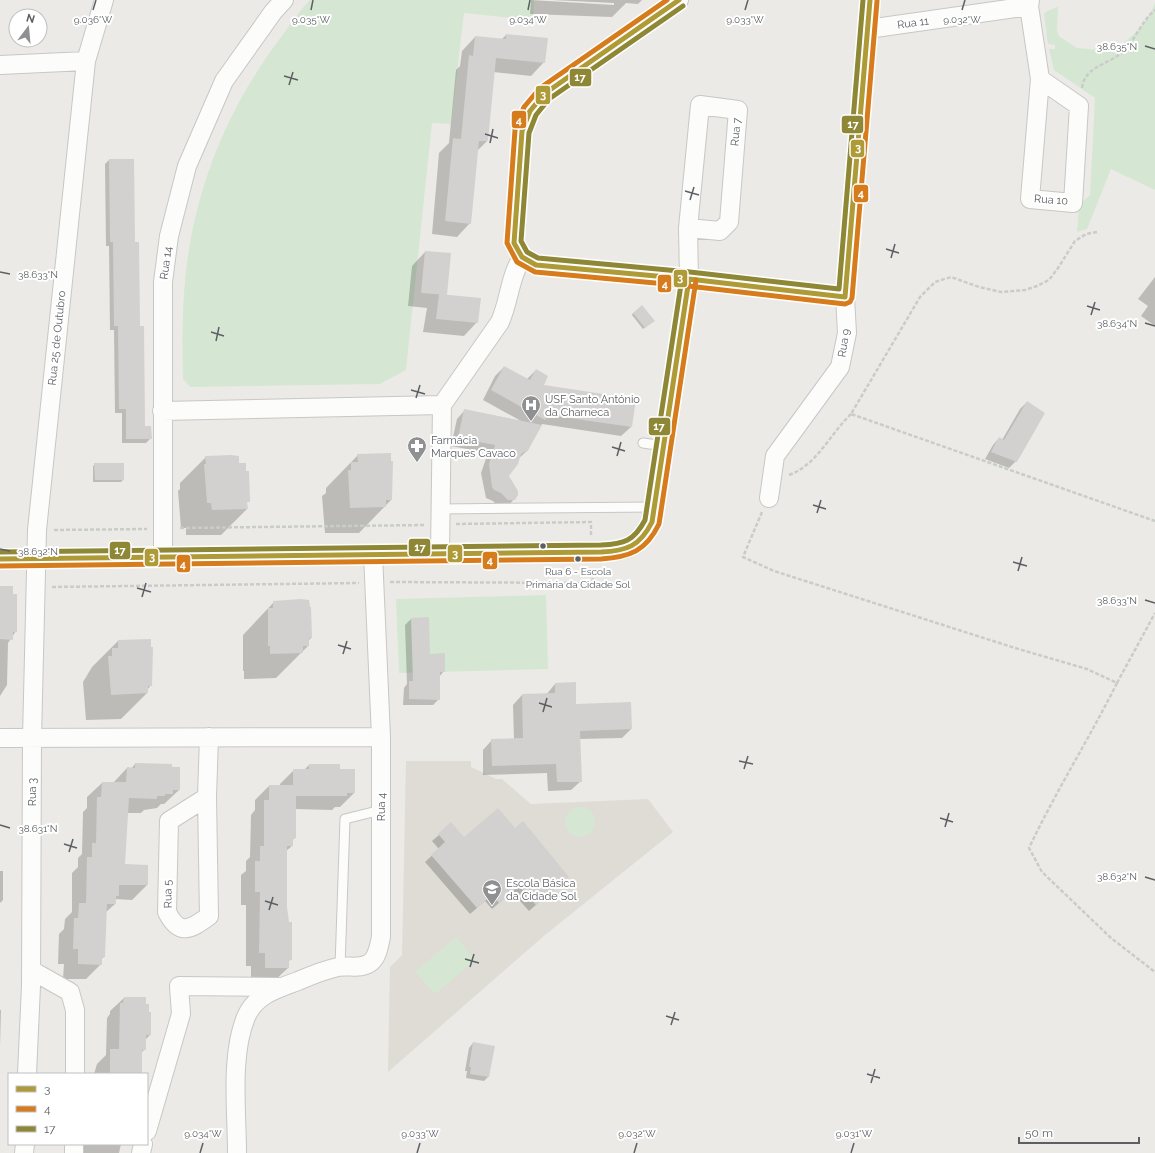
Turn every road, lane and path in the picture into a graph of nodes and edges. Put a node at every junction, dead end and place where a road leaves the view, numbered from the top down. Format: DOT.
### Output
graph roads {
  1 [pos="104,0"];
  2 [pos="284,0"];
  3 [pos="679,0"];
  4 [pos="870,0"];
  5 [pos="1030,3"];
  6 [pos="1155,10"];
  7 [pos="868,29"];
  8 [pos="86,61"];
  9 [pos="0,65"];
  10 [pos="1040,79"];
  11 [pos="1079,106"];
  12 [pos="688,228"];
  13 [pos="1097,232"];
  14 [pos="522,257"];
  15 [pos="689,279"];
  16 [pos="845,297"];
  17 [pos="442,405"];
  18 [pos="162,411"];
  19 [pos="851,414"];
  20 [pos="643,444"];
  21 [pos="664,446"];
  22 [pos="786,476"];
  23 [pos="769,498"];
  24 [pos="655,507"];
  25 [pos="440,509"];
  26 [pos="1155,521"];
  27 [pos="426,525"];
  28 [pos="451,525"];
  29 [pos="179,528"];
  30 [pos="148,529"];
  31 [pos="53,530"];
  32 [pos="592,552"];
  33 [pos="440,553"];
  34 [pos="373,554"];
  35 [pos="163,557"];
  36 [pos="0,559"];
  37 [pos="36,559"];
  38 [pos="367,582"];
  39 [pos="388,582"];
  40 [pos="44,587"];
  41 [pos="1155,613"];
  42 [pos="1117,683"];
  43 [pos="209,737"];
  44 [pos="381,737"];
  45 [pos="0,738"];
  46 [pos="32,738"];
  47 [pos="207,797"];
  48 [pos="381,810"];
  49 [pos="340,967"];
  50 [pos="31,970"];
  51 [pos="1155,972"];
  52 [pos="280,987"];
  53 [pos="27,1073"];
  54 [pos="75,1073"];
  55 [pos="148,1128"];
  56 [pos="237,1153"];
  1 -- 8 [label="street, Rua 25 de Outubro"];
  2 -- 18 [label="street, Rua 14"];
  3 -- 14 [label="street"];
  4 -- 7 [label="street, Rua 9"];
  5 -- 7 [label="street, Rua 11"];
  5 -- 10 [label="street, Rua 10"];
  6 -- 11 [label="path"];
  7 -- 16 [label="street, Rua 9"];
  8 -- 9 [label="street"];
  8 -- 37 [label="street, Rua 25 de Outubro"];
  10 -- 11 [label="street"];
  10 -- 11 [label="street, Rua 10"];
  12 -- 12 [label="street, Rua 7"];
  12 -- 15 [label="street, Rua 7"];
  13 -- 19 [label="path"];
  14 -- 15 [label="street"];
  14 -- 17 [label="street"];
  15 -- 16 [label="street"];
  15 -- 21 [label="street, Rua 7"];
  16 -- 23 [label="street, Rua 9"];
  17 -- 18 [label="street"];
  17 -- 25 [label="street"];
  18 -- 35 [label="street, Rua 14"];
  19 -- 22 [label="path"];
  19 -- 26 [label="path"];
  20 -- 21 [label="lane"];
  21 -- 24 [label="street, Rua 7"];
  23 -- 42 [label="path"];
  24 -- 25 [label="lane"];
  24 -- 32 [label="street, Rua 7"];
  25 -- 33 [label="street"];
  27 -- 29 [label="path"];
  28 -- 32 [label="path"];
  30 -- 31 [label="path"];
  32 -- 33 [label="street"];
  32 -- 39 [label="path"];
  33 -- 34 [label="street"];
  34 -- 35 [label="street"];
  34 -- 44 [label="street, Rua 4"];
  35 -- 37 [label="street"];
  36 -- 37 [label="street"];
  37 -- 46 [label="street, Rua 3"];
  38 -- 40 [label="path"];
  41 -- 42 [label="path"];
  42 -- 51 [label="path"];
  43 -- 44 [label="street"];
  43 -- 46 [label="street"];
  43 -- 47 [label="street, Rua 5"];
  44 -- 48 [label="street, Rua 4"];
  45 -- 46 [label="street"];
  46 -- 50 [label="street, Rua 3"];
  47 -- 47 [label="street, Rua 5"];
  48 -- 49 [label="lane"];
  48 -- 49 [label="street, Rua 4"];
  49 -- 52 [label="street, Rua 4"];
  50 -- 53 [label="street, Rua 3"];
  50 -- 54 [label="street"];
  52 -- 55 [label="street"];
  52 -- 56 [label="street, Rua 4"];
}
